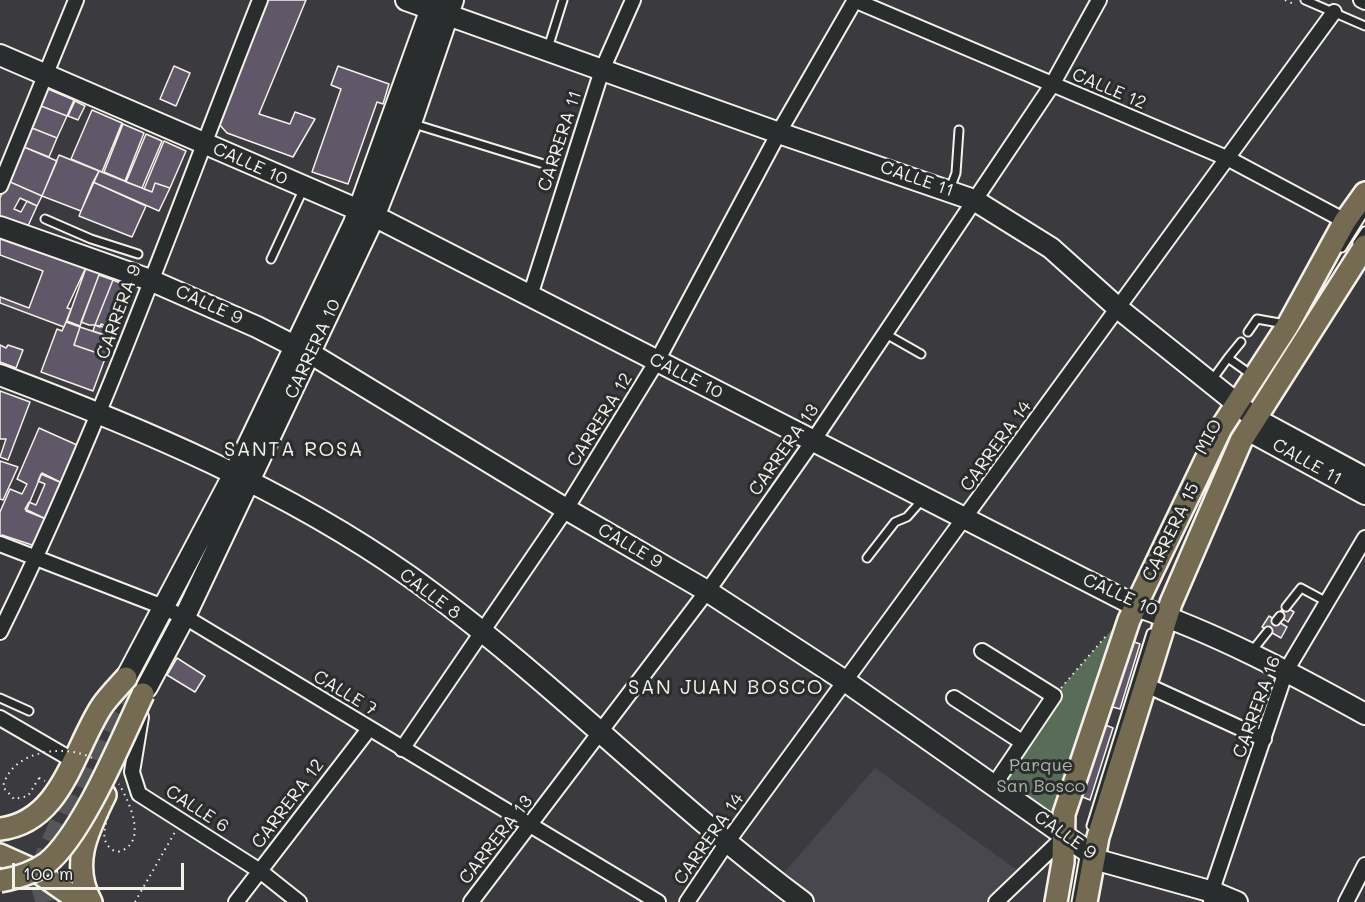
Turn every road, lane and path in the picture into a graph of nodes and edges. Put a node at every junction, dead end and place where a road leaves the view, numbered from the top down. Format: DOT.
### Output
graph roads {
  1 [pos="76,0"];
  2 [pos="260,0"];
  3 [pos="406,0"];
  4 [pos="563,0"];
  5 [pos="633,0"];
  6 [pos="855,0"];
  7 [pos="1099,0"];
  8 [pos="1305,0"];
  9 [pos="441,6"];
  10 [pos="1334,12"];
  11 [pos="1365,26"];
  12 [pos="547,51"];
  13 [pos="0,55"];
  14 [pos="602,70"];
  15 [pos="46,74"];
  16 [pos="1052,85"];
  17 [pos="411,123"];
  18 [pos="959,130"];
  19 [pos="779,133"];
  20 [pos="203,143"];
  21 [pos="1229,159"];
  22 [pos="547,165"];
  23 [pos="0,186"];
  24 [pos="304,188"];
  25 [pos="950,189"];
  26 [pos="1365,193"];
  27 [pos="974,200"];
  28 [pos="1365,212"];
  29 [pos="367,214"];
  30 [pos="45,219"];
  31 [pos="1345,221"];
  32 [pos="0,227"];
  33 [pos="1365,231"];
  34 [pos="1365,246"];
  35 [pos="88,248"];
  36 [pos="138,254"];
  37 [pos="1338,254"];
  38 [pos="272,259"];
  39 [pos="1326,274"];
  40 [pos="150,280"];
  41 [pos="530,296"];
  42 [pos="1119,309"];
  43 [pos="1288,325"];
  44 [pos="1248,332"];
  45 [pos="884,333"];
  46 [pos="1241,342"];
  47 [pos="304,350"];
  48 [pos="921,354"];
  49 [pos="1228,358"];
  50 [pos="657,361"];
  51 [pos="0,375"];
  52 [pos="1254,377"];
  53 [pos="1210,382"];
  54 [pos="100,413"];
  55 [pos="1247,416"];
  56 [pos="813,441"];
  57 [pos="1365,478"];
  58 [pos="242,479"];
  59 [pos="1365,494"];
  60 [pos="924,498"];
  61 [pos="566,510"];
  62 [pos="964,519"];
  63 [pos="1365,538"];
  64 [pos="0,544"];
  65 [pos="37,557"];
  66 [pos="867,558"];
  67 [pos="707,591"];
  68 [pos="1327,602"];
  69 [pos="164,607"];
  70 [pos="1287,607"];
  71 [pos="1154,609"];
  72 [pos="184,617"];
  73 [pos="1268,631"];
  74 [pos="0,632"];
  75 [pos="481,633"];
  76 [pos="1107,635"];
  77 [pos="982,651"];
  78 [pos="1251,653"];
  79 [pos="1286,671"];
  80 [pos="845,681"];
  81 [pos="123,683"];
  82 [pos="1144,684"];
  83 [pos="145,691"];
  84 [pos="1054,696"];
  85 [pos="0,698"];
  86 [pos="954,698"];
  87 [pos="29,711"];
  88 [pos="1365,714"];
  89 [pos="141,717"];
  90 [pos="0,718"];
  91 [pos="369,729"];
  92 [pos="601,732"];
  93 [pos="1264,739"];
  94 [pos="1022,742"];
  95 [pos="402,749"];
  96 [pos="74,761"];
  97 [pos="994,785"];
  98 [pos="182,820"];
  99 [pos="530,827"];
  100 [pos="0,829"];
  101 [pos="1090,831"];
  102 [pos="728,841"];
  103 [pos="1080,845"];
  104 [pos="0,855"];
  105 [pos="1365,865"];
  106 [pos="260,871"];
  107 [pos="0,881"];
  108 [pos="1212,897"];
  109 [pos="81,902"];
  110 [pos="91,902"];
  111 [pos="135,902"];
  112 [pos="236,902"];
  113 [pos="299,902"];
  114 [pos="471,902"];
  115 [pos="658,902"];
  116 [pos="687,902"];
  117 [pos="803,902"];
  118 [pos="996,902"];
  119 [pos="1056,902"];
  120 [pos="1063,902"];
  121 [pos="1076,902"];
  122 [pos="1086,902"];
  123 [pos="1237,902"];
  124 [pos="1346,902"];
  1 -- 15 [label="street"];
  2 -- 20 [label="street, CARRERA 9"];
  3 -- 9 [label="main road, CALLE 11"];
  4 -- 12 [label="lane"];
  5 -- 14 [label="street, CARRERA 11"];
  6 -- 16 [label="street, CALLE 12"];
  6 -- 19 [label="street, CARRERA 12"];
  7 -- 16 [label="street, CARRERA 13"];
  8 -- 10 [label="lane"];
  9 -- 12 [label="main road, CALLE 11"];
  9 -- 17 [label="main road, CARRERA 10"];
  9 -- 29 [label="main road, CARRERA 10"];
  10 -- 11 [label="lane"];
  10 -- 21 [label="street, CARRERA 14"];
  12 -- 14 [label="main road, CALLE 11"];
  13 -- 15 [label="main road, CALLE 10"];
  14 -- 19 [label="main road, CALLE 11"];
  14 -- 41 [label="street, CARRERA 11"];
  15 -- 20 [label="main road, CALLE 10"];
  15 -- 23 [label="street"];
  16 -- 21 [label="street, CALLE 12"];
  16 -- 27 [label="street, CARRERA 13"];
  17 -- 22 [label="lane"];
  17 -- 29 [label="main road, CARRERA 10"];
  18 -- 25 [label="lane"];
  19 -- 25 [label="main road, CALLE 11"];
  19 -- 50 [label="street, CARRERA 12"];
  20 -- 24 [label="main road, CALLE 10"];
  20 -- 40 [label="street, CARRERA 9"];
  21 -- 31 [label="street, CALLE 12"];
  21 -- 42 [label="street, CARRERA 14"];
  24 -- 29 [label="main road, CALLE 10"];
  24 -- 38 [label="lane"];
  25 -- 27 [label="main road, CALLE 11"];
  26 -- 31 [label="main road, CARRERA 15"];
  27 -- 42 [label="main road, CALLE 11"];
  27 -- 45 [label="street, CARRERA 13"];
  28 -- 37 [label="lane"];
  29 -- 41 [label="main road, CALLE 10"];
  29 -- 47 [label="main road, CARRERA 10"];
  30 -- 35 [label="lane"];
  31 -- 43 [label="main road, CARRERA 15"];
  32 -- 35 [label="main road, CALLE 9"];
  33 -- 55 [label="lane, MIO"];
  34 -- 55 [label="main road, CARRERA 15"];
  35 -- 36 [label="lane"];
  35 -- 40 [label="main road, CALLE 9"];
  39 -- 55 [label="lane, MIO"];
  40 -- 47 [label="main road, CALLE 9"];
  40 -- 54 [label="street, CARRERA 9"];
  41 -- 50 [label="main road, CALLE 10"];
  42 -- 53 [label="main road, CALLE 11"];
  42 -- 62 [label="street, CARRERA 14"];
  43 -- 44 [label="lane"];
  43 -- 52 [label="main road, CARRERA 15"];
  45 -- 48 [label="lane"];
  45 -- 56 [label="street, CARRERA 13"];
  46 -- 49 [label="lane"];
  47 -- 58 [label="main road, CARRERA 10"];
  47 -- 61 [label="main road, CALLE 9"];
  49 -- 52 [label="lane"];
  49 -- 53 [label="lane"];
  50 -- 56 [label="main road, CALLE 10"];
  50 -- 61 [label="street, CARRERA 12"];
  51 -- 54 [label="main road, CALLE 8"];
  52 -- 55 [label="main road, CARRERA 15"];
  53 -- 55 [label="main road, CALLE 11"];
  54 -- 58 [label="main road, CALLE 8"];
  54 -- 65 [label="street, CARRERA 9"];
  55 -- 57 [label="main road, CALLE 11"];
  55 -- 59 [label="main road, CALLE 11"];
  55 -- 71 [label="main road, CARRERA 15"];
  55 -- 71 [label="main road, CARRERA 15"];
  56 -- 60 [label="main road, CALLE 10"];
  56 -- 67 [label="street, CARRERA 13"];
  58 -- 69 [label="main road, CARRERA 10"];
  58 -- 72 [label="main road, CARRERA 10"];
  58 -- 75 [label="main road, CALLE 8"];
  60 -- 62 [label="main road, CALLE 10"];
  60 -- 66 [label="lane"];
  61 -- 67 [label="main road, CALLE 9"];
  61 -- 75 [label="street, CARRERA 12"];
  62 -- 71 [label="main road, CALLE 10"];
  62 -- 80 [label="street, CARRERA 14"];
  63 -- 68 [label="street, CARRERA 16"];
  64 -- 65 [label="street, CALLE 7"];
  65 -- 69 [label="street, CALLE 7"];
  65 -- 74 [label="street, CARRERA 9"];
  67 -- 80 [label="main road, CALLE 9"];
  67 -- 92 [label="street, CARRERA 13"];
  68 -- 70 [label="lane"];
  68 -- 79 [label="street, CARRERA 16"];
  69 -- 72 [label="street, CALLE 7"];
  69 -- 81 [label="main road, CARRERA 10"];
  71 -- 78 [label="main road, CALLE 10"];
  71 -- 82 [label="main road, CARRERA 15"];
  71 -- 101 [label="lane"];
  71 -- 103 [label="main road, CARRERA 15"];
  72 -- 83 [label="main road, CARRERA 10"];
  72 -- 91 [label="street, CALLE 7"];
  73 -- 78 [label="lane"];
  75 -- 92 [label="main road, CALLE 8"];
  75 -- 95 [label="street, CARRERA 12"];
  76 -- 84 [label="path"];
  77 -- 84 [label="street"];
  78 -- 79 [label="main road, CALLE 10"];
  79 -- 88 [label="main road, CALLE 10"];
  79 -- 93 [label="street, CARRERA 16"];
  80 -- 97 [label="main road, CALLE 9"];
  80 -- 102 [label="street, CARRERA 14"];
  81 -- 96 [label="main road"];
  82 -- 93 [label="street"];
  82 -- 103 [label="main road, CARRERA 15"];
  83 -- 89 [label="main road"];
  83 -- 107 [label="main road, bridge"];
  84 -- 94 [label="street"];
  85 -- 87 [label="lane"];
  86 -- 94 [label="street"];
  89 -- 98 [label="street, CALLE 6"];
  89 -- 110 [label="main road"];
  90 -- 96 [label="street"];
  91 -- 95 [label="street, CALLE 7"];
  91 -- 106 [label="street, CARRERA 12"];
  92 -- 99 [label="street, CARRERA 13"];
  92 -- 102 [label="main road, CALLE 8"];
  93 -- 108 [label="street, CARRERA 16"];
  94 -- 97 [label="street"];
  95 -- 99 [label="street, CALLE 7"];
  96 -- 100 [label="main road"];
  97 -- 103 [label="main road, CALLE 9"];
  98 -- 106 [label="street, CALLE 6"];
  98 -- 111 [label="path"];
  99 -- 114 [label="street, CARRERA 13"];
  99 -- 115 [label="street, CALLE 7"];
  102 -- 116 [label="street, CARRERA 14"];
  102 -- 117 [label="main road, CALLE 8"];
  103 -- 108 [label="main road, CALLE 9"];
  103 -- 118 [label="street"];
  103 -- 119 [label="main road, CARRERA 15"];
  103 -- 120 [label="lane"];
  103 -- 121 [label="lane"];
  103 -- 122 [label="main road, CARRERA 15"];
  104 -- 109 [label="main road"];
  105 -- 124 [label="street"];
  106 -- 112 [label="street, CARRERA 12"];
  106 -- 113 [label="street, CALLE 6"];
  108 -- 123 [label="main road, CALLE 9"];
}
